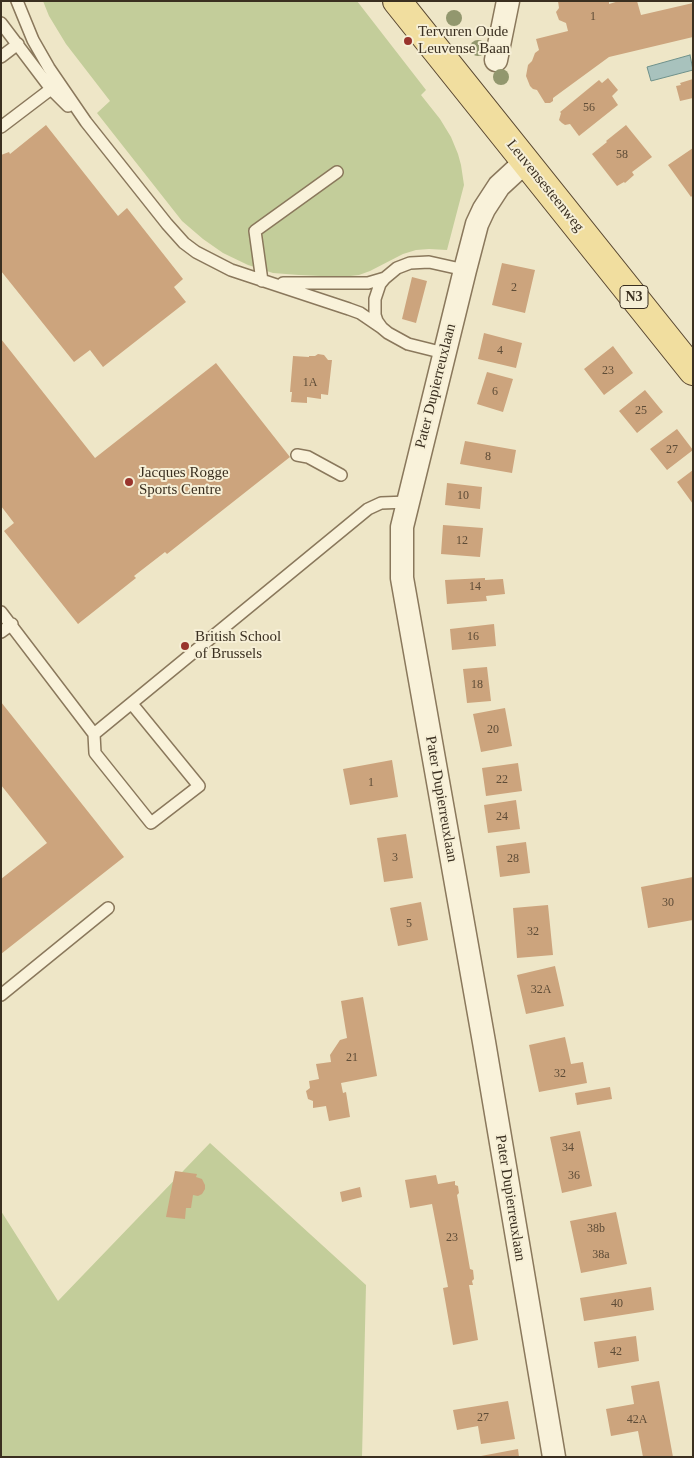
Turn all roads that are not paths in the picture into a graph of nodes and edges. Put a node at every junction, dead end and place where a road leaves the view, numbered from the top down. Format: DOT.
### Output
graph roads {
  1 [pos="18,1"];
  2 [pos="397,1"];
  3 [pos="508,1"];
  4 [pos="1,23"];
  5 [pos="18,44"];
  6 [pos="1,57"];
  7 [pos="496,60"];
  8 [pos="51,88"];
  9 [pos="86,122"];
  10 [pos="1,127"];
  11 [pos="525,162"];
  12 [pos="337,172"];
  13 [pos="465,270"];
  14 [pos="386,278"];
  15 [pos="266,282"];
  16 [pos="382,328"];
  17 [pos="444,353"];
  18 [pos="693,372"];
  19 [pos="297,455"];
  20 [pos="342,475"];
  21 [pos="408,502"];
  22 [pos="1,612"];
  23 [pos="12,624"];
  24 [pos="1,632"];
  25 [pos="132,704"];
  26 [pos="94,734"];
  27 [pos="108,908"];
  28 [pos="1,995"];
  29 [pos="554,1457"];
  1 -- 9 [label="lane"];
  2 -- 11 [label="main road, Leuvensesteenweg / N3"];
  3 -- 7 [label="street"];
  4 -- 5 [label="lane"];
  5 -- 6 [label="lane"];
  5 -- 8 [label="lane"];
  8 -- 9 [label="lane"];
  8 -- 10 [label="lane"];
  9 -- 15 [label="lane"];
  11 -- 13 [label="street, Pater Dupierreuxlaan"];
  11 -- 18 [label="main road, Leuvensesteenweg / N3"];
  12 -- 15 [label="lane"];
  13 -- 14 [label="lane"];
  13 -- 17 [label="street, Pater Dupierreuxlaan"];
  14 -- 15 [label="lane"];
  14 -- 16 [label="lane"];
  15 -- 16 [label="lane"];
  16 -- 17 [label="lane"];
  17 -- 21 [label="street, Pater Dupierreuxlaan"];
  19 -- 20 [label="lane"];
  21 -- 25 [label="lane"];
  21 -- 29 [label="street, Pater Dupierreuxlaan"];
  22 -- 23 [label="lane"];
  23 -- 24 [label="lane"];
  23 -- 26 [label="lane"];
  25 -- 26 [label="lane"];
  25 -- 26 [label="lane"];
  27 -- 28 [label="lane"];
}
